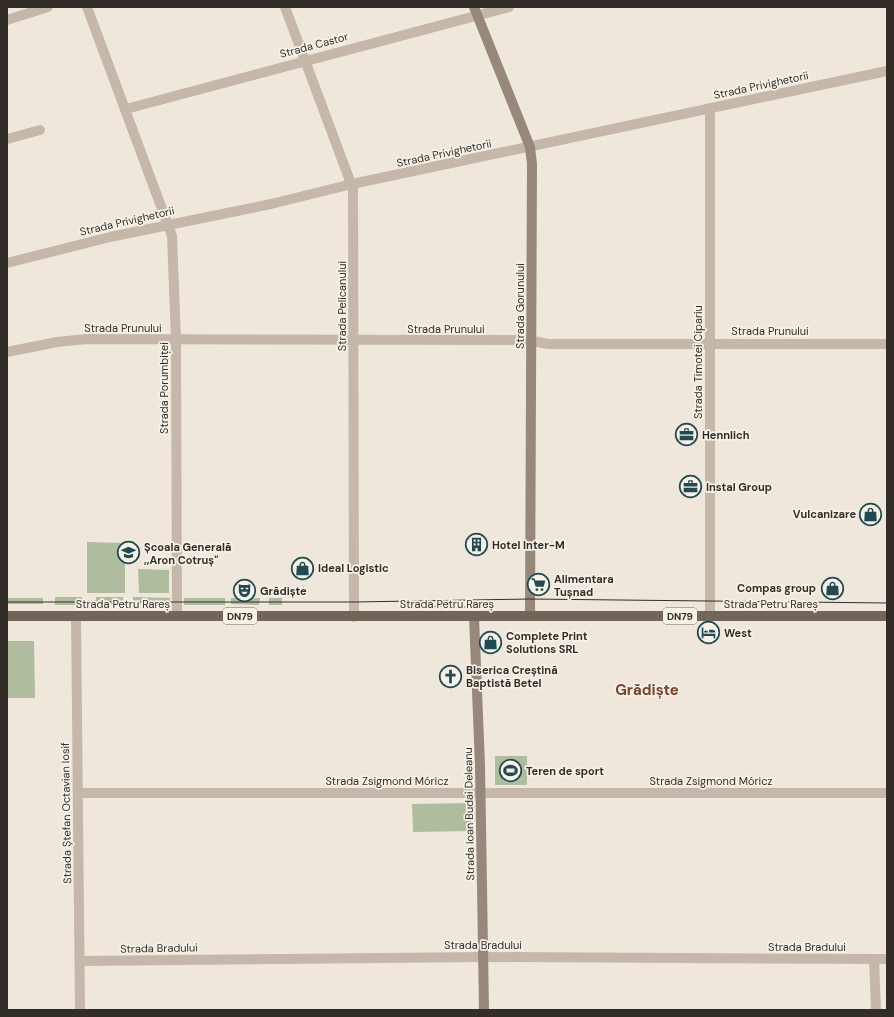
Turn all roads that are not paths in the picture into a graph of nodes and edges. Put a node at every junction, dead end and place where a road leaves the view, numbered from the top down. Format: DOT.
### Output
graph roads {
  1 [pos="48,7"];
  2 [pos="87,7"];
  3 [pos="285,7"];
  4 [pos="509,7"];
  5 [pos="476,11"];
  6 [pos="7,20"];
  7 [pos="306,60"];
  8 [pos="887,71"];
  9 [pos="710,108"];
  10 [pos="126,109"];
  11 [pos="40,130"];
  12 [pos="7,139"];
  13 [pos="530,148"];
  14 [pos="352,184"];
  15 [pos="169,224"];
  16 [pos="7,263"];
  17 [pos="176,340"];
  18 [pos="355,341"];
  19 [pos="532,341"];
  20 [pos="710,343"];
  21 [pos="887,344"];
  22 [pos="7,352"];
  23 [pos="7,616"];
  24 [pos="76,616"];
  25 [pos="177,616"];
  26 [pos="530,616"];
  27 [pos="710,616"];
  28 [pos="887,616"];
  29 [pos="354,617"];
  30 [pos="474,617"];
  31 [pos="78,793"];
  32 [pos="481,793"];
  33 [pos="887,794"];
  34 [pos="484,957"];
  35 [pos="874,959"];
  36 [pos="887,959"];
  37 [pos="80,961"];
  38 [pos="80,1010"];
  39 [pos="484,1010"];
  40 [pos="876,1010"];
  1 -- 6 [label="street"];
  2 -- 10 [label="street, Strada Porumbiței"];
  3 -- 7 [label="street, Strada Pelicanului"];
  4 -- 5 [label="street, Strada Castor"];
  5 -- 7 [label="street, Strada Castor"];
  5 -- 13 [label="street, Strada Gorunului"];
  7 -- 10 [label="street, Strada Castor"];
  7 -- 14 [label="street, Strada Pelicanului"];
  8 -- 9 [label="street, Strada Privighetorii"];
  9 -- 13 [label="street, Strada Privighetorii"];
  9 -- 20 [label="street, Strada Timotei Cipariu"];
  10 -- 15 [label="street, Strada Porumbiței"];
  11 -- 12 [label="street"];
  13 -- 14 [label="street, Strada Privighetorii"];
  13 -- 19 [label="street, Strada Gorunului"];
  14 -- 15 [label="street, Strada Privighetorii"];
  14 -- 18 [label="street, Strada Pelicanului"];
  15 -- 16 [label="street, Strada Privighetorii"];
  15 -- 17 [label="street, Strada Porumbiței"];
  17 -- 18 [label="street, Strada Prunului"];
  17 -- 22 [label="street, Strada Prunului"];
  17 -- 25 [label="street, Strada Porumbiței"];
  18 -- 19 [label="street, Strada Prunului"];
  18 -- 29 [label="street, Strada Pelicanului"];
  19 -- 20 [label="street, Strada Prunului"];
  19 -- 26 [label="street, Strada Gorunului"];
  20 -- 21 [label="street, Strada Prunului"];
  20 -- 27 [label="street, Strada Timotei Cipariu"];
  23 -- 24 [label="main road, Strada Petru Rareș / DN79"];
  24 -- 25 [label="main road, Strada Petru Rareș / DN79"];
  24 -- 31 [label="street, Strada Ștefan Octavian Iosif"];
  25 -- 29 [label="main road, Strada Petru Rareș / DN79"];
  26 -- 27 [label="main road, Strada Petru Rareș / DN79"];
  26 -- 30 [label="main road, Strada Petru Rareș / DN79"];
  27 -- 28 [label="main road, Strada Petru Rareș / DN79"];
  29 -- 30 [label="main road, Strada Petru Rareș / DN79"];
  30 -- 32 [label="street, Strada Ioan Budai Deleanu"];
  31 -- 32 [label="street, Strada Zsigmond Móricz"];
  31 -- 37 [label="street, Strada Ștefan Octavian Iosif"];
  32 -- 33 [label="street, Strada Zsigmond Móricz"];
  32 -- 34 [label="street, Strada Ioan Budai Deleanu"];
  34 -- 35 [label="street, Strada Bradului"];
  34 -- 37 [label="street, Strada Bradului"];
  34 -- 39 [label="street, Strada Ioan Budai Deleanu"];
  35 -- 36 [label="street, Strada Bradului"];
  35 -- 40 [label="street"];
  37 -- 38 [label="street, Strada Ștefan Octavian Iosif"];
}
